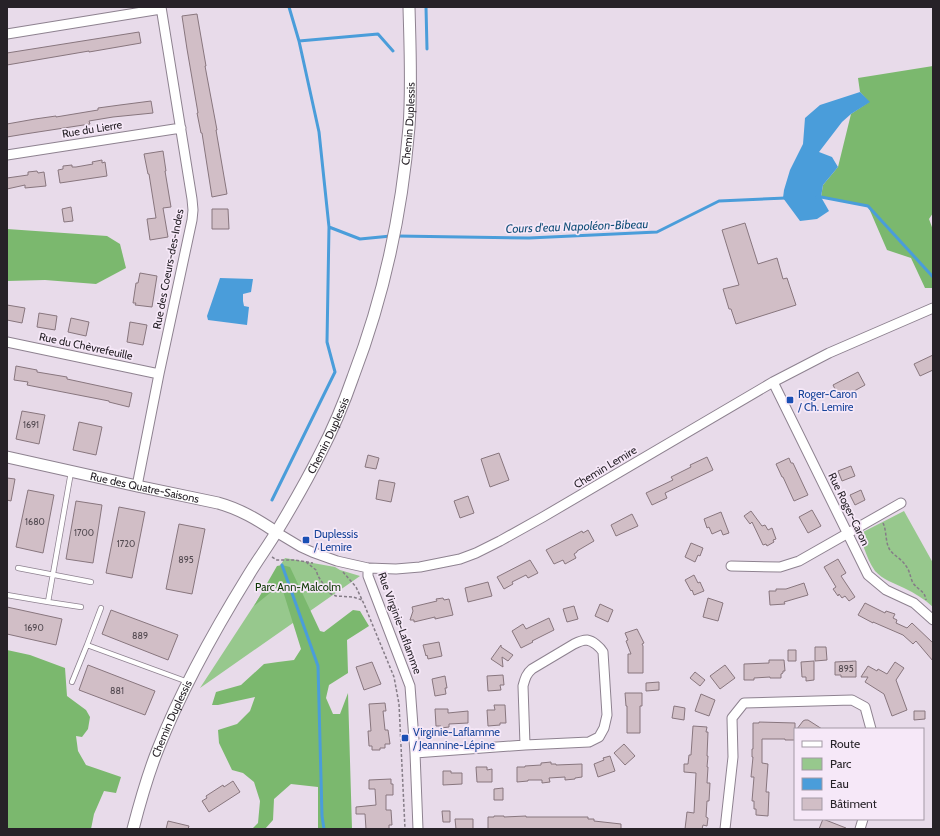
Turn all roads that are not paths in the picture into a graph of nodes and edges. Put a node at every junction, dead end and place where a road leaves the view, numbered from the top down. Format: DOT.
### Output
graph roads {
  1 [pos="409,7"];
  2 [pos="161,8"];
  3 [pos="7,34"];
  4 [pos="181,128"];
  5 [pos="7,155"];
  6 [pos="933,308"];
  7 [pos="7,342"];
  8 [pos="159,374"];
  9 [pos="773,382"];
  10 [pos="7,457"];
  11 [pos="71,472"];
  12 [pos="137,486"];
  13 [pos="901,503"];
  14 [pos="276,532"];
  15 [pos="847,534"];
  16 [pos="731,566"];
  17 [pos="18,568"];
  18 [pos="368,568"];
  19 [pos="53,575"];
  20 [pos="90,582"];
  21 [pos="7,595"];
  22 [pos="48,602"];
  23 [pos="81,607"];
  24 [pos="101,608"];
  25 [pos="933,620"];
  26 [pos="87,645"];
  27 [pos="72,682"];
  28 [pos="188,682"];
  29 [pos="871,728"];
  30 [pos="525,745"];
  31 [pos="415,753"];
  32 [pos="133,829"];
  33 [pos="418,829"];
  34 [pos="725,829"];
  1 -- 14 [label="street, Chemin Duplessis"];
  2 -- 3 [label="street"];
  2 -- 4 [label="street, Rue des Coeurs-des-Indes"];
  4 -- 5 [label="street, Rue du Lierre"];
  4 -- 8 [label="street, Rue des Coeurs-des-Indes"];
  6 -- 9 [label="street, Chemin Lemire"];
  7 -- 8 [label="street, Rue du Chèvrefeuille"];
  8 -- 12 [label="street, Rue des Coeurs-des-Indes"];
  9 -- 15 [label="street, Rue Roger-Caron"];
  9 -- 18 [label="street, Chemin Lemire"];
  10 -- 11 [label="street, Rue des Quatre-Saisons"];
  11 -- 12 [label="street, Rue des Quatre-Saisons"];
  11 -- 19 [label="lane"];
  12 -- 14 [label="street, Rue des Quatre-Saisons"];
  13 -- 15 [label="street"];
  14 -- 18 [label="street, Chemin Lemire"];
  14 -- 28 [label="street, Chemin Duplessis"];
  15 -- 16 [label="street"];
  15 -- 25 [label="street, Rue Roger-Caron"];
  17 -- 19 [label="lane"];
  18 -- 31 [label="street, Rue Virginie-Laflamme"];
  19 -- 20 [label="lane"];
  19 -- 22 [label="lane"];
  21 -- 22 [label="lane"];
  22 -- 23 [label="lane"];
  24 -- 26 [label="lane"];
  26 -- 27 [label="lane"];
  26 -- 28 [label="lane"];
  28 -- 32 [label="street, Chemin Duplessis"];
  29 -- 34 [label="street"];
  30 -- 30 [label="street"];
  30 -- 31 [label="street"];
  31 -- 33 [label="street, Rue Virginie-Laflamme"];
}
